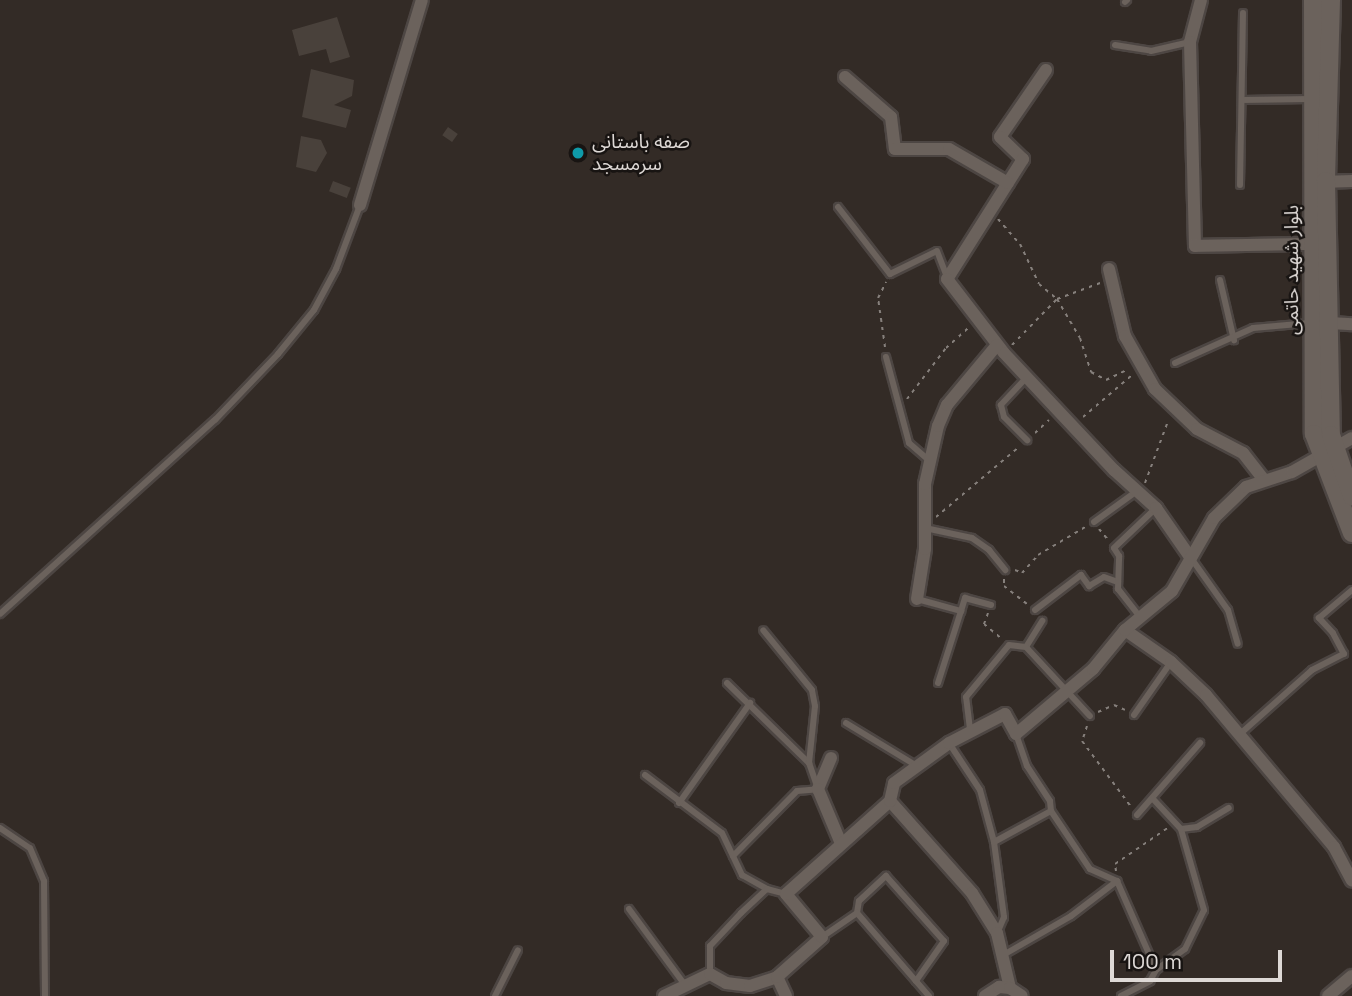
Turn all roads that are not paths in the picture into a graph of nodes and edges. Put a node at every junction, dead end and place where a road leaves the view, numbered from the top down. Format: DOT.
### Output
graph roads {
  1 [pos="422,0"];
  2 [pos="1201,0"];
  3 [pos="1313,0"];
  4 [pos="1331,0"];
  5 [pos="1242,13"];
  6 [pos="1190,42"];
  7 [pos="1115,45"];
  8 [pos="1046,71"];
  9 [pos="845,77"];
  10 [pos="1311,99"];
  11 [pos="1242,100"];
  12 [pos="1352,181"];
  13 [pos="1320,182"];
  14 [pos="1008,183"];
  15 [pos="1240,185"];
  16 [pos="359,205"];
  17 [pos="838,207"];
  18 [pos="1312,244"];
  19 [pos="1110,274"];
  20 [pos="947,279"];
  21 [pos="1220,281"];
  22 [pos="1321,323"];
  23 [pos="1352,324"];
  24 [pos="1234,340"];
  25 [pos="1001,349"];
  26 [pos="886,357"];
  27 [pos="1175,363"];
  28 [pos="1027,377"];
  29 [pos="1352,438"];
  30 [pos="1027,440"];
  31 [pos="1327,455"];
  32 [pos="933,463"];
  33 [pos="1263,479"];
  34 [pos="1137,491"];
  35 [pos="1352,496"];
  36 [pos="1156,508"];
  37 [pos="1094,523"];
  38 [pos="925,527"];
  39 [pos="1352,533"];
  40 [pos="1190,557"];
  41 [pos="1005,570"];
  42 [pos="1118,582"];
  43 [pos="1352,590"];
  44 [pos="917,599"];
  45 [pos="992,605"];
  46 [pos="1035,610"];
  47 [pos="961,611"];
  48 [pos="0,614"];
  49 [pos="1140,617"];
  50 [pos="1042,621"];
  51 [pos="763,630"];
  52 [pos="1125,630"];
  53 [pos="1238,644"];
  54 [pos="1026,647"];
  55 [pos="1171,662"];
  56 [pos="727,683"];
  57 [pos="938,684"];
  58 [pos="1067,691"];
  59 [pos="750,703"];
  60 [pos="1134,715"];
  61 [pos="1090,716"];
  62 [pos="846,723"];
  63 [pos="970,729"];
  64 [pos="1016,734"];
  65 [pos="1240,734"];
  66 [pos="949,743"];
  67 [pos="1199,743"];
  68 [pos="831,758"];
  69 [pos="809,763"];
  70 [pos="917,766"];
  71 [pos="645,775"];
  72 [pos="818,789"];
  73 [pos="1153,799"];
  74 [pos="890,801"];
  75 [pos="679,803"];
  76 [pos="1229,808"];
  77 [pos="1051,811"];
  78 [pos="1137,815"];
  79 [pos="0,828"];
  80 [pos="1181,829"];
  81 [pos="840,841"];
  82 [pos="994,842"];
  83 [pos="733,856"];
  84 [pos="1117,881"];
  85 [pos="1352,881"];
  86 [pos="766,889"];
  87 [pos="786,894"];
  88 [pos="629,909"];
  89 [pos="857,913"];
  90 [pos="997,933"];
  91 [pos="822,937"];
  92 [pos="518,950"];
  93 [pos="1005,954"];
  94 [pos="1156,970"];
  95 [pos="710,974"];
  96 [pos="1352,976"];
  97 [pos="777,977"];
  98 [pos="916,981"];
  99 [pos="685,985"];
  100 [pos="1010,988"];
  101 [pos="667,995"];
  102 [pos="45,996"];
  103 [pos="495,996"];
  104 [pos="786,996"];
  105 [pos="929,996"];
  106 [pos="985,996"];
  107 [pos="1022,996"];
  108 [pos="1121,996"];
  109 [pos="1328,996"];
  1 -- 16 [label="street"];
  2 -- 6 [label="street"];
  3 -- 10 [label="main road, بلوار شهید حاتمی"];
  4 -- 13 [label="main road, بلوار شهید حاتمی"];
  5 -- 11 [label="lane"];
  6 -- 7 [label="lane"];
  6 -- 18 [label="street"];
  8 -- 14 [label="street"];
  9 -- 14 [label="street"];
  10 -- 11 [label="lane"];
  10 -- 13 [label="main road, بلوار شهید حاتمی"];
  11 -- 15 [label="lane"];
  12 -- 13 [label="street"];
  13 -- 18 [label="main road, بلوار شهید حاتمی"];
  13 -- 22 [label="main road, بلوار شهید حاتمی"];
  14 -- 20 [label="street"];
  16 -- 48 [label="lane"];
  17 -- 20 [label="lane"];
  18 -- 22 [label="main road, بلوار شهید حاتمی"];
  19 -- 33 [label="street"];
  20 -- 25 [label="street"];
  21 -- 24 [label="lane"];
  22 -- 23 [label="street"];
  22 -- 24 [label="lane"];
  22 -- 31 [label="main road, بلوار شهید حاتمی"];
  24 -- 27 [label="lane"];
  25 -- 28 [label="street"];
  25 -- 32 [label="street"];
  26 -- 32 [label="lane"];
  28 -- 30 [label="lane"];
  28 -- 34 [label="street"];
  29 -- 31 [label="street"];
  31 -- 33 [label="street"];
  31 -- 35 [label="main road, بلوار شهید حاتمی"];
  31 -- 39 [label="main road, بلوار شهید حاتمی"];
  32 -- 38 [label="street"];
  33 -- 40 [label="street"];
  34 -- 36 [label="street"];
  34 -- 37 [label="lane"];
  36 -- 40 [label="street"];
  36 -- 42 [label="lane"];
  38 -- 41 [label="lane"];
  38 -- 44 [label="street"];
  40 -- 49 [label="street"];
  40 -- 53 [label="lane"];
  42 -- 46 [label="lane"];
  42 -- 49 [label="lane"];
  43 -- 65 [label="lane"];
  44 -- 47 [label="lane"];
  45 -- 47 [label="lane"];
  47 -- 57 [label="lane"];
  49 -- 52 [label="street"];
  50 -- 54 [label="lane"];
  51 -- 69 [label="lane"];
  52 -- 55 [label="street"];
  52 -- 58 [label="street"];
  54 -- 58 [label="lane"];
  54 -- 63 [label="lane"];
  55 -- 60 [label="lane"];
  55 -- 65 [label="street"];
  56 -- 59 [label="lane"];
  58 -- 61 [label="lane"];
  58 -- 64 [label="street"];
  59 -- 69 [label="lane"];
  59 -- 75 [label="lane"];
  62 -- 70 [label="lane"];
  63 -- 64 [label="street"];
  63 -- 66 [label="street"];
  64 -- 77 [label="lane"];
  65 -- 85 [label="street"];
  66 -- 70 [label="street"];
  66 -- 82 [label="lane"];
  67 -- 73 [label="lane"];
  68 -- 72 [label="street"];
  69 -- 72 [label="lane"];
  70 -- 74 [label="street"];
  71 -- 75 [label="lane"];
  72 -- 81 [label="street"];
  72 -- 83 [label="lane"];
  73 -- 78 [label="lane"];
  73 -- 80 [label="lane"];
  74 -- 81 [label="street"];
  74 -- 90 [label="street"];
  75 -- 83 [label="lane"];
  76 -- 80 [label="lane"];
  77 -- 82 [label="lane"];
  77 -- 84 [label="lane"];
  79 -- 102 [label="lane"];
  80 -- 94 [label="lane"];
  81 -- 87 [label="street"];
  82 -- 90 [label="lane"];
  83 -- 86 [label="lane"];
  84 -- 93 [label="lane"];
  84 -- 94 [label="lane"];
  86 -- 87 [label="lane"];
  86 -- 95 [label="lane"];
  87 -- 91 [label="street"];
  88 -- 99 [label="lane"];
  89 -- 91 [label="lane"];
  89 -- 98 [label="lane"];
  89 -- 98 [label="lane"];
  90 -- 93 [label="street"];
  91 -- 97 [label="street"];
  92 -- 103 [label="lane"];
  93 -- 100 [label="street"];
  94 -- 108 [label="lane"];
  95 -- 97 [label="street"];
  95 -- 99 [label="street"];
  96 -- 109 [label="street"];
  97 -- 104 [label="street"];
  98 -- 105 [label="lane"];
  99 -- 101 [label="street"];
  100 -- 106 [label="street"];
  100 -- 107 [label="street"];
}
